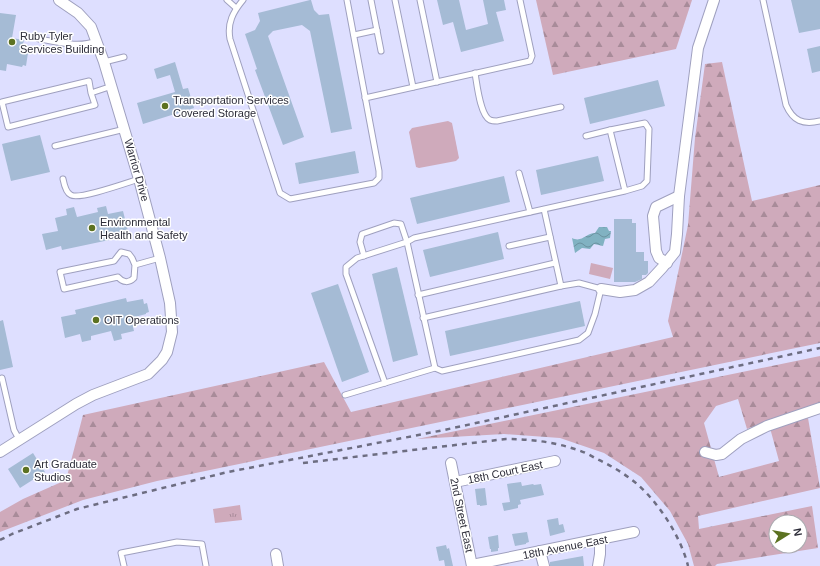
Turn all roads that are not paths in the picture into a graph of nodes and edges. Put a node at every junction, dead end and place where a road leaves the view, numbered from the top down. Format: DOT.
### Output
graph roads {
  1 [pos="59,0"];
  2 [pos="227,0"];
  3 [pos="243,0"];
  4 [pos="347,0"];
  5 [pos="371,0"];
  6 [pos="395,0"];
  7 [pos="420,0"];
  8 [pos="520,0"];
  9 [pos="714,0"];
  10 [pos="763,0"];
  11 [pos="236,8"];
  12 [pos="377,30"];
  13 [pos="354,35"];
  14 [pos="39,39"];
  15 [pos="97,41"];
  16 [pos="381,51"];
  17 [pos="124,57"];
  18 [pos="104,62"];
  19 [pos="475,74"];
  20 [pos="437,82"];
  21 [pos="112,86"];
  22 [pos="413,87"];
  23 [pos="91,92"];
  24 [pos="365,98"];
  25 [pos="561,107"];
  26 [pos="820,121"];
  27 [pos="125,129"];
  28 [pos="610,130"];
  29 [pos="586,136"];
  30 [pos="55,146"];
  31 [pos="519,173"];
  32 [pos="139,178"];
  33 [pos="63,179"];
  34 [pos="624,191"];
  35 [pos="679,196"];
  36 [pos="544,209"];
  37 [pos="530,212"];
  38 [pos="550,236"];
  39 [pos="407,242"];
  40 [pos="509,246"];
  41 [pos="364,256"];
  42 [pos="160,258"];
  43 [pos="556,263"];
  44 [pos="667,263"];
  45 [pos="135,265"];
  46 [pos="561,286"];
  47 [pos="601,289"];
  48 [pos="418,295"];
  49 [pos="423,318"];
  50 [pos="435,368"];
  51 [pos="2,378"];
  52 [pos="385,383"];
  53 [pos="345,394"];
  54 [pos="820,408"];
  55 [pos="19,439"];
  56 [pos="0,452"];
  57 [pos="705,452"];
  58 [pos="556,461"];
  59 [pos="451,463"];
  60 [pos="455,482"];
  61 [pos="634,532"];
  62 [pos="600,540"];
  63 [pos="540,552"];
  64 [pos="276,554"];
  65 [pos="124,566"];
  66 [pos="206,566"];
  67 [pos="278,566"];
  68 [pos="472,566"];
  69 [pos="544,566"];
  70 [pos="598,566"];
  1 -- 15 [label="street, Warrior Drive"];
  2 -- 11 [label="lane"];
  3 -- 11 [label="lane"];
  4 -- 13 [label="lane"];
  5 -- 12 [label="lane"];
  6 -- 22 [label="lane"];
  7 -- 20 [label="lane"];
  8 -- 19 [label="lane"];
  9 -- 35 [label="street"];
  10 -- 26 [label="lane"];
  11 -- 24 [label="lane"];
  12 -- 13 [label="lane"];
  12 -- 16 [label="lane"];
  13 -- 24 [label="lane"];
  14 -- 15 [label="lane"];
  15 -- 18 [label="street, Warrior Drive"];
  17 -- 18 [label="lane"];
  18 -- 21 [label="street, Warrior Drive"];
  19 -- 20 [label="lane"];
  19 -- 25 [label="lane"];
  20 -- 22 [label="lane"];
  21 -- 23 [label="lane"];
  21 -- 27 [label="street, Warrior Drive"];
  22 -- 24 [label="lane"];
  23 -- 23 [label="lane"];
  27 -- 30 [label="lane"];
  27 -- 32 [label="street, Warrior Drive"];
  28 -- 29 [label="lane"];
  28 -- 34 [label="lane"];
  28 -- 34 [label="lane"];
  31 -- 37 [label="lane"];
  32 -- 33 [label="lane"];
  32 -- 42 [label="street, Warrior Drive"];
  34 -- 36 [label="lane"];
  35 -- 44 [label="street"];
  35 -- 44 [label="street"];
  36 -- 37 [label="lane"];
  36 -- 38 [label="lane"];
  37 -- 39 [label="lane"];
  38 -- 40 [label="lane"];
  38 -- 43 [label="lane"];
  39 -- 41 [label="lane"];
  39 -- 41 [label="lane"];
  39 -- 48 [label="lane"];
  41 -- 52 [label="lane"];
  42 -- 45 [label="lane"];
  42 -- 55 [label="street, Warrior Drive"];
  43 -- 46 [label="lane"];
  43 -- 48 [label="lane"];
  44 -- 47 [label="street"];
  45 -- 45 [label="lane"];
  46 -- 47 [label="lane"];
  46 -- 49 [label="lane"];
  47 -- 50 [label="lane"];
  48 -- 49 [label="lane"];
  49 -- 50 [label="lane"];
  50 -- 52 [label="lane"];
  51 -- 55 [label="lane"];
  52 -- 53 [label="lane"];
  54 -- 57 [label="street"];
  55 -- 56 [label="street, Warrior Drive"];
  58 -- 60 [label="street, 18th Court East"];
  59 -- 60 [label="street, 2nd Street East"];
  60 -- 68 [label="street, 2nd Street East"];
  61 -- 62 [label="street, 18th Avenue East"];
  62 -- 63 [label="street, 18th Avenue East"];
  62 -- 70 [label="street"];
  63 -- 68 [label="street, 18th Avenue East"];
  63 -- 69 [label="street"];
  64 -- 67 [label="street"];
  65 -- 66 [label="lane"];
}
